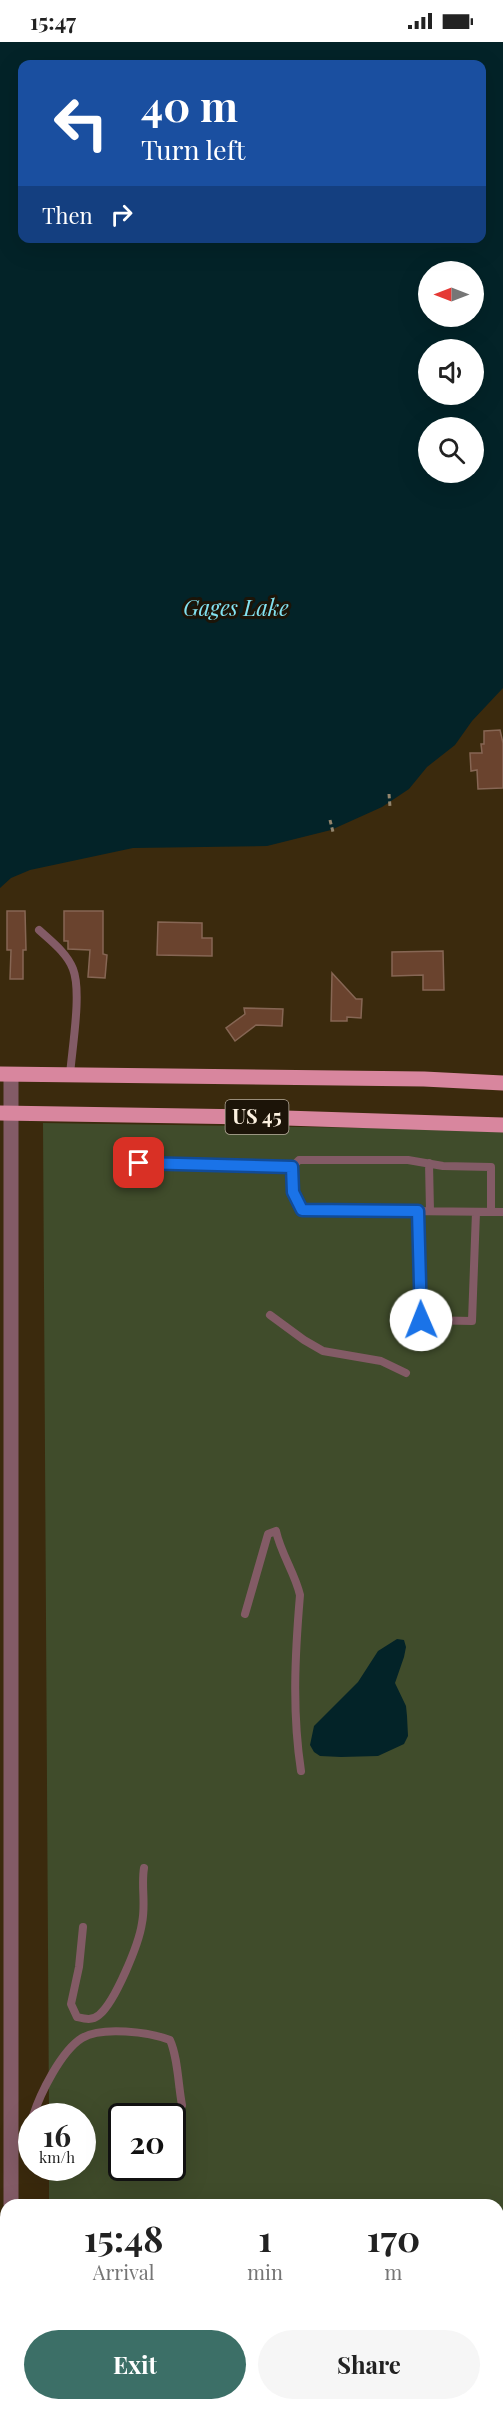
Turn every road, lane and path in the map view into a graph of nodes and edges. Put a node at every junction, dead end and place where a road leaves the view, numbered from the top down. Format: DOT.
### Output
graph roads {
  1 [pos="388,794"];
  2 [pos="390,807"];
  3 [pos="330,820"];
  4 [pos="333,832"];
  5 [pos="39,930"];
  6 [pos="5,1074"];
  7 [pos="70,1076"];
  8 [pos="503,1083"];
  9 [pos="6,1114"];
  10 [pos="503,1125"];
  11 [pos="139,1163"];
  12 [pos="429,1163"];
  13 [pos="292,1167"];
  14 [pos="418,1211"];
  15 [pos="430,1211"];
  16 [pos="476,1212"];
  17 [pos="491,1212"];
  18 [pos="503,1212"];
  19 [pos="270,1315"];
  20 [pos="406,1373"];
  21 [pos="245,1614"];
  22 [pos="301,1771"];
  23 [pos="144,1868"];
  24 [pos="6,1880"];
  25 [pos="6,1913"];
  26 [pos="82,1928"];
  27 [pos="37,2103"];
  28 [pos="182,2103"];
  29 [pos="11,2199"];
  1 -- 2 [label="path"];
  3 -- 4 [label="path"];
  5 -- 7 [label="lane"];
  6 -- 7 [label="main road, US 45"];
  6 -- 9 [label="street"];
  7 -- 8 [label="main road, US 45"];
  9 -- 10 [label="main road, US 45"];
  9 -- 24 [label="street"];
  11 -- 13 [label="lane"];
  12 -- 13 [label="lane"];
  12 -- 15 [label="lane"];
  12 -- 17 [label="lane"];
  13 -- 14 [label="lane"];
  14 -- 15 [label="lane"];
  14 -- 16 [label="lane"];
  15 -- 16 [label="lane"];
  16 -- 17 [label="lane"];
  17 -- 18 [label="lane"];
  19 -- 20 [label="lane"];
  21 -- 22 [label="lane"];
  23 -- 26 [label="lane"];
  24 -- 25 [label="street"];
  25 -- 29 [label="street"];
  27 -- 28 [label="lane"];
}
